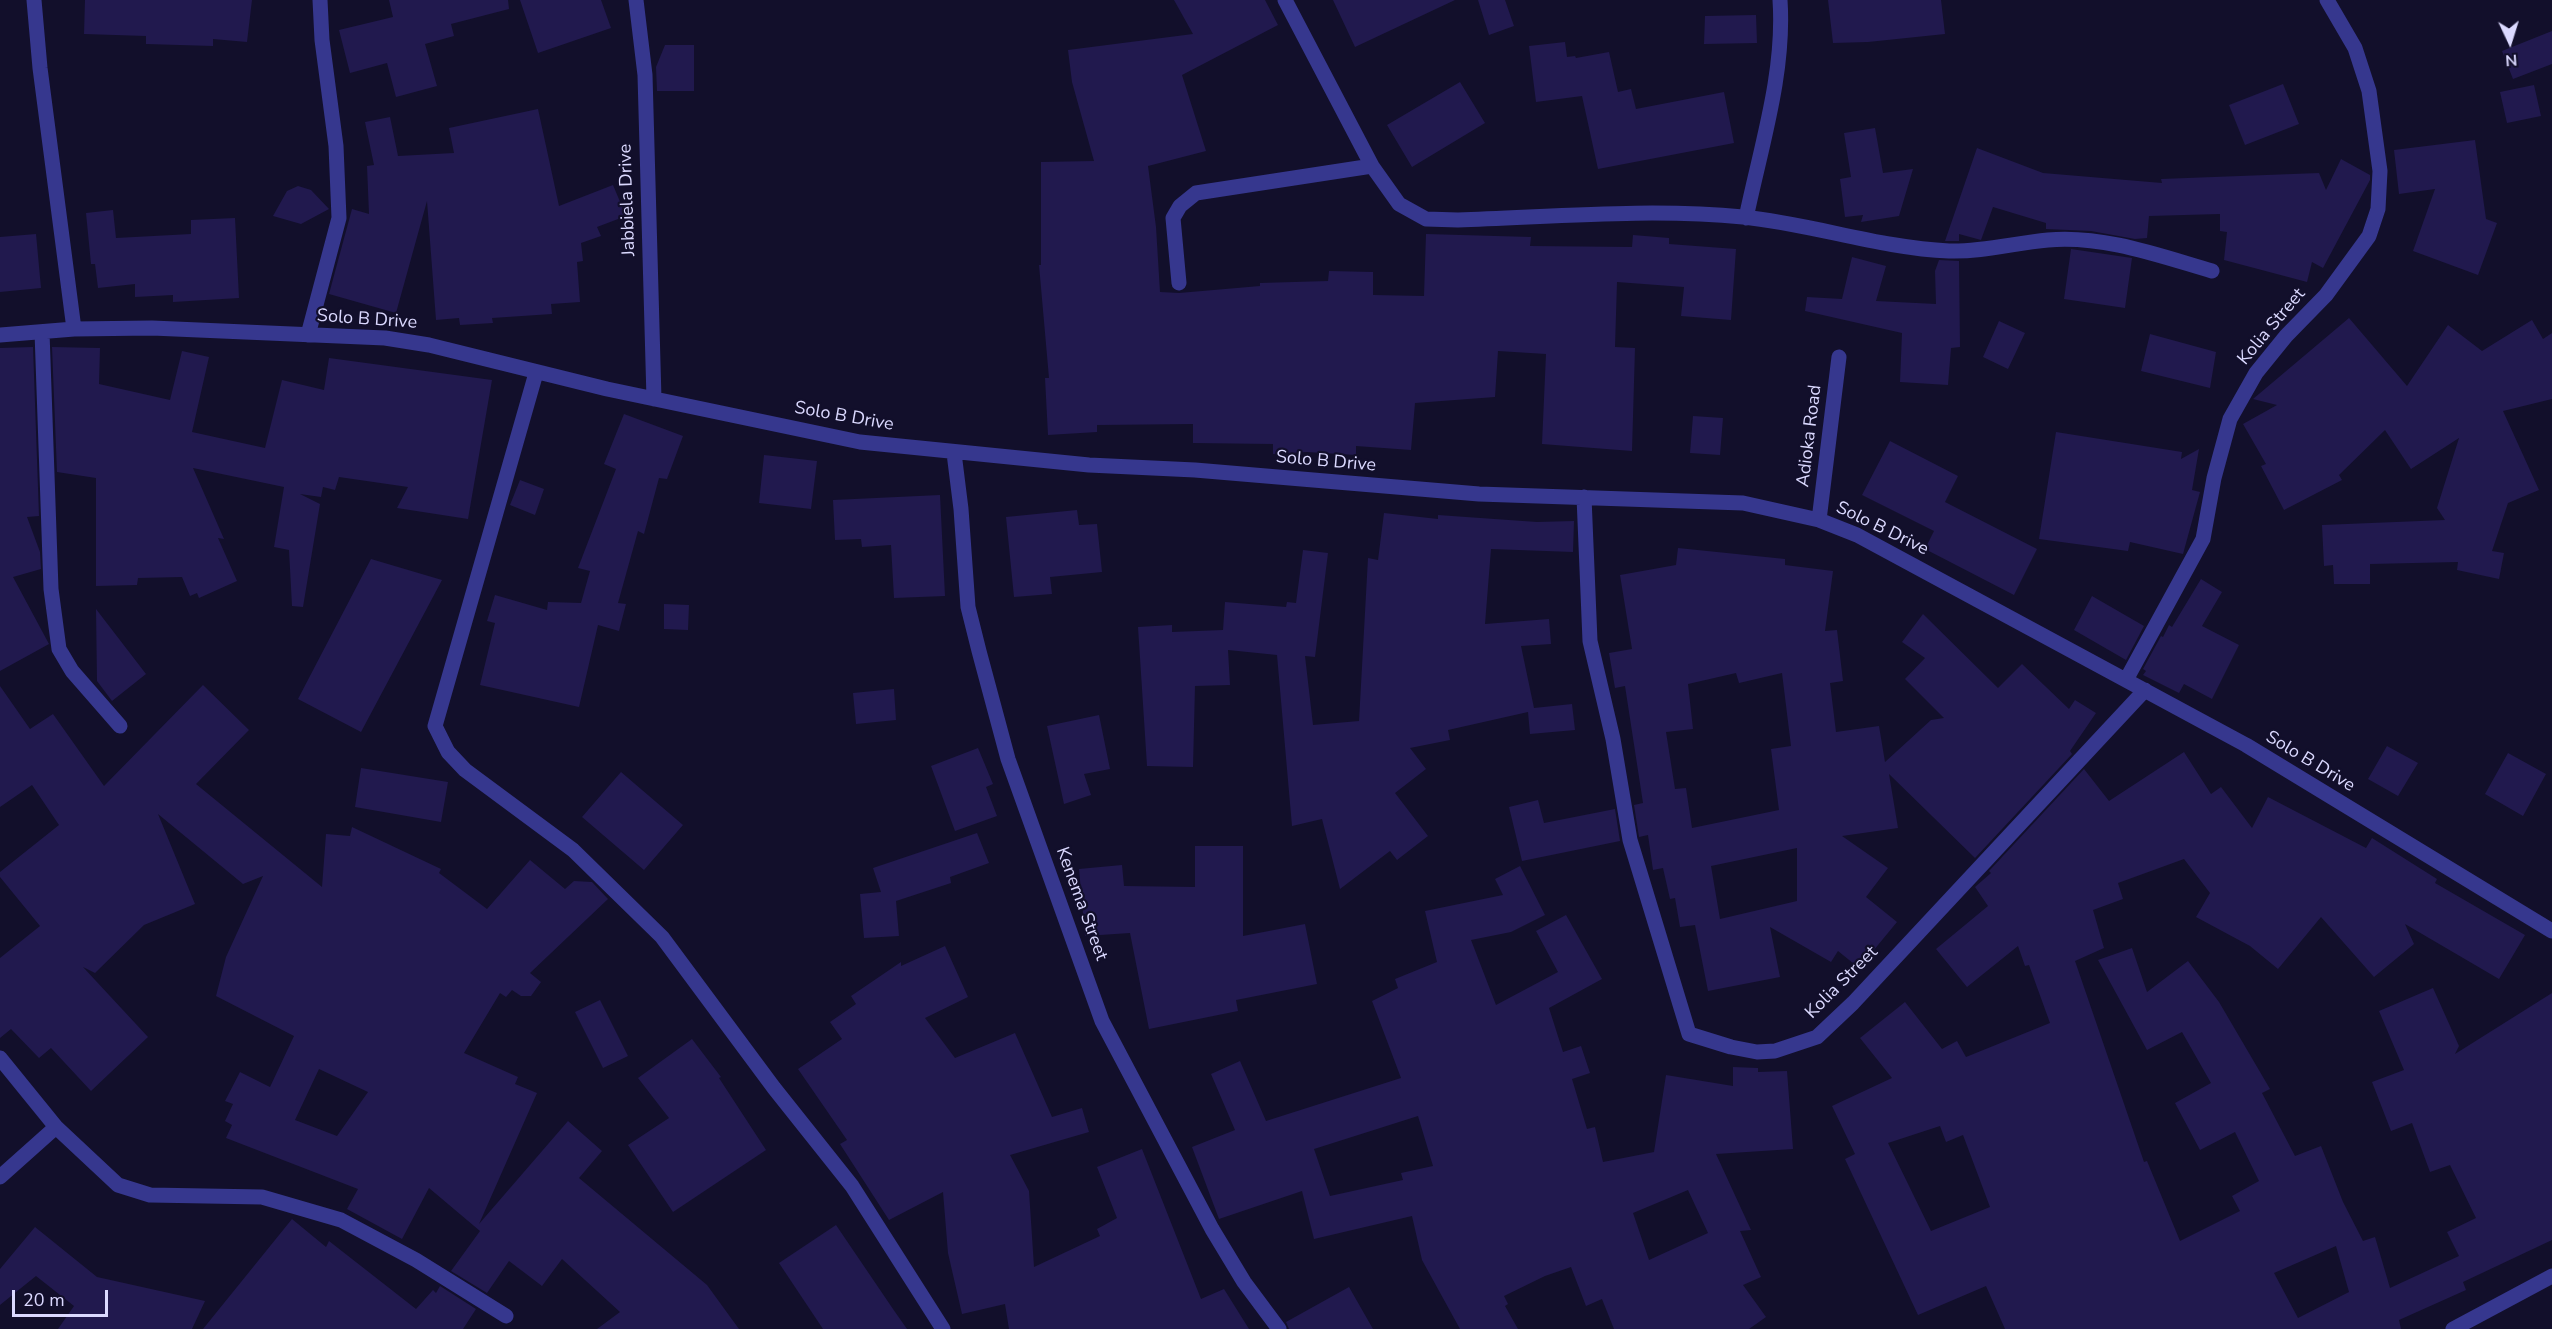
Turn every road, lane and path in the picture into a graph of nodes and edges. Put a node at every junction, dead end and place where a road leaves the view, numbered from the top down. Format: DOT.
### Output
graph roads {
  1 [pos="34,0"];
  2 [pos="320,0"];
  3 [pos="636,0"];
  4 [pos="1285,0"];
  5 [pos="1780,0"];
  6 [pos="2327,0"];
  7 [pos="1372,166"];
  8 [pos="1746,218"];
  9 [pos="2212,271"];
  10 [pos="1179,283"];
  11 [pos="74,329"];
  12 [pos="42,332"];
  13 [pos="0,335"];
  14 [pos="308,335"];
  15 [pos="1839,357"];
  16 [pos="536,373"];
  17 [pos="654,399"];
  18 [pos="954,453"];
  19 [pos="1584,497"];
  20 [pos="1819,520"];
  21 [pos="2126,680"];
  22 [pos="2145,690"];
  23 [pos="120,726"];
  24 [pos="2552,931"];
  25 [pos="0,1058"];
  26 [pos="56,1127"];
  27 [pos="0,1177"];
  28 [pos="2552,1276"];
  29 [pos="506,1316"];
  30 [pos="943,1329"];
  31 [pos="1279,1329"];
  32 [pos="2452,1329"];
  1 -- 11 [label="street"];
  2 -- 14 [label="street"];
  3 -- 17 [label="street, Jabbiela Drive"];
  4 -- 7 [label="street"];
  5 -- 8 [label="street"];
  6 -- 21 [label="street, Kolia Street"];
  7 -- 8 [label="street"];
  7 -- 10 [label="street"];
  8 -- 9 [label="street"];
  11 -- 12 [label="street, Solo B Drive"];
  11 -- 14 [label="street, Solo B Drive"];
  12 -- 13 [label="street, Solo B Drive"];
  12 -- 23 [label="street"];
  14 -- 16 [label="street, Solo B Drive"];
  15 -- 20 [label="street, Adioka Road"];
  16 -- 17 [label="street, Solo B Drive"];
  16 -- 30 [label="street"];
  17 -- 18 [label="street, Solo B Drive"];
  18 -- 19 [label="street, Solo B Drive"];
  18 -- 31 [label="street, Kenema Street"];
  19 -- 20 [label="street, Solo B Drive"];
  19 -- 22 [label="street, Kolia Street"];
  20 -- 21 [label="street, Solo B Drive"];
  21 -- 22 [label="street, Solo B Drive"];
  22 -- 24 [label="street, Solo B Drive"];
  25 -- 26 [label="street"];
  26 -- 27 [label="street"];
  26 -- 29 [label="street"];
  28 -- 32 [label="street"];
}
